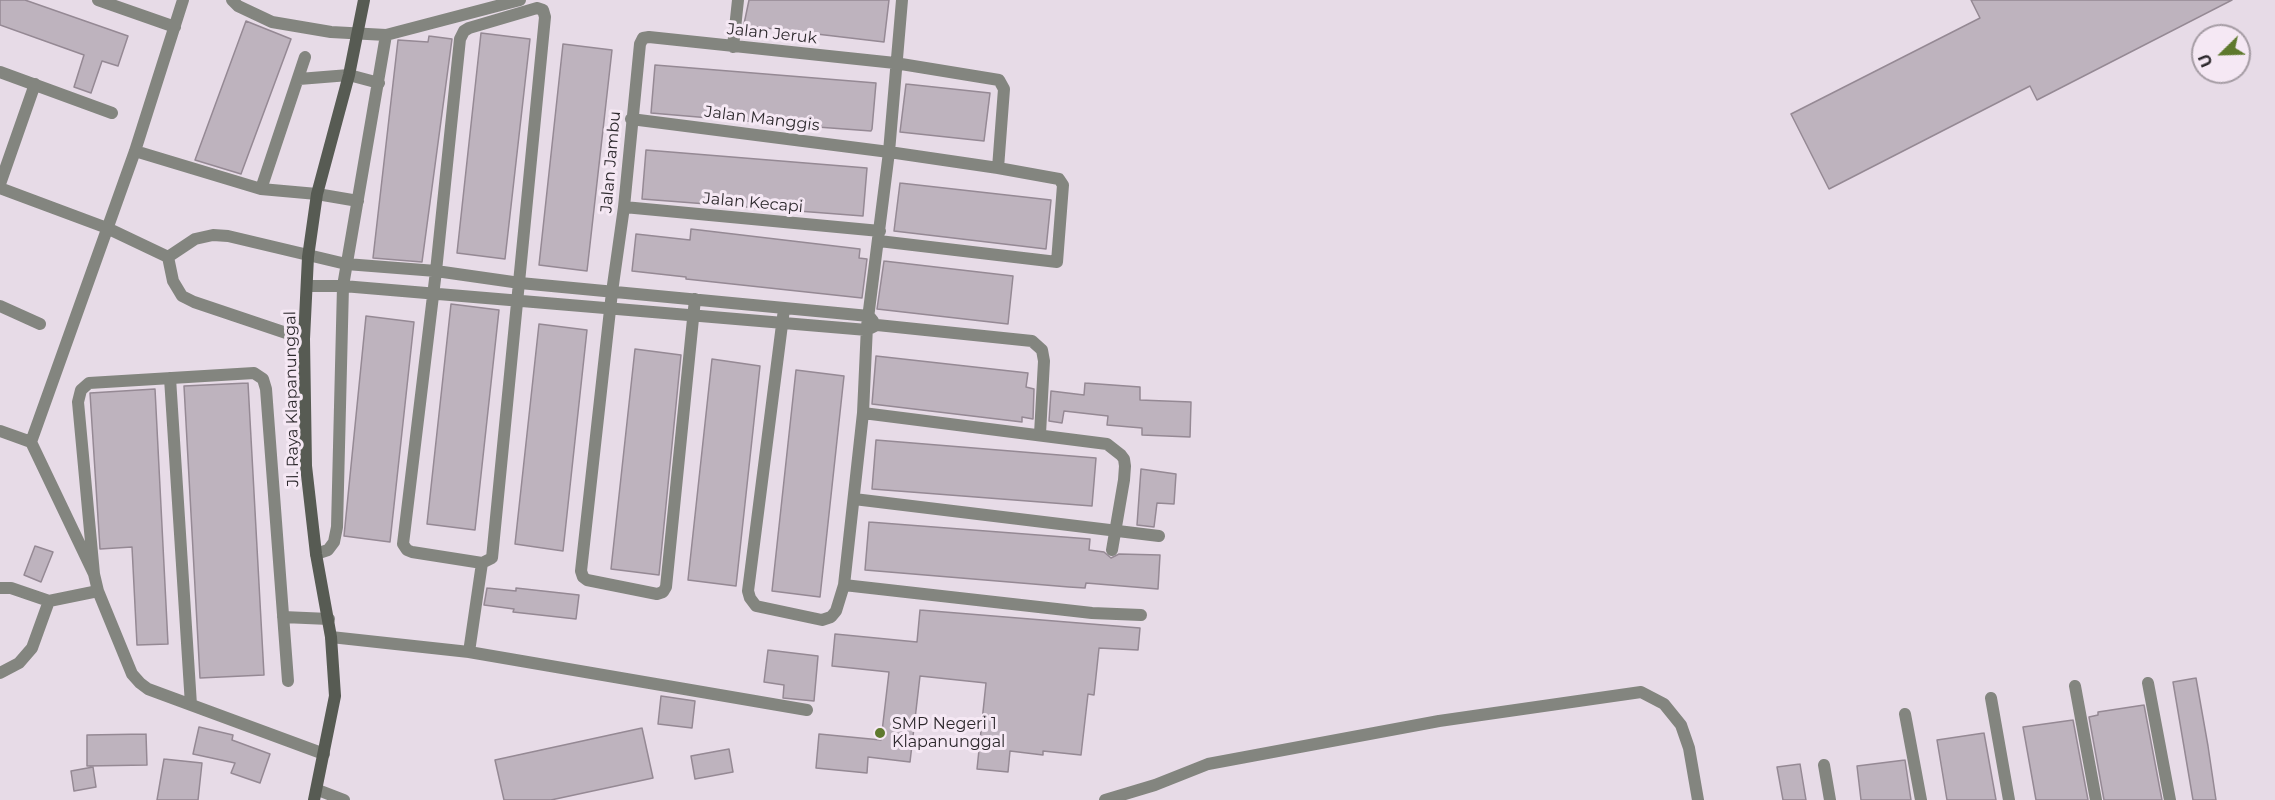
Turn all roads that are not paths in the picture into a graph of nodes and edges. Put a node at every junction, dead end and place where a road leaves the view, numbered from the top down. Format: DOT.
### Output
graph roads {
  1 [pos="98,0"];
  2 [pos="183,0"];
  3 [pos="232,0"];
  4 [pos="364,0"];
  5 [pos="520,0"];
  6 [pos="738,0"];
  7 [pos="902,0"];
  8 [pos="174,27"];
  9 [pos="358,33"];
  10 [pos="386,35"];
  11 [pos="645,37"];
  12 [pos="733,47"];
  13 [pos="305,57"];
  14 [pos="895,63"];
  15 [pos="0,72"];
  16 [pos="349,75"];
  17 [pos="299,79"];
  18 [pos="379,83"];
  19 [pos="34,84"];
  20 [pos="112,113"];
  21 [pos="631,120"];
  22 [pos="135,151"];
  23 [pos="889,152"];
  24 [pos="998,168"];
  25 [pos="0,186"];
  26 [pos="261,189"];
  27 [pos="317,194"];
  28 [pos="358,201"];
  29 [pos="624,207"];
  30 [pos="107,228"];
  31 [pos="879,236"];
  32 [pos="308,256"];
  33 [pos="168,257"];
  34 [pos="346,264"];
  35 [pos="436,271"];
  36 [pos="520,283"];
  37 [pos="308,286"];
  38 [pos="343,286"];
  39 [pos="612,292"];
  40 [pos="432,294"];
  41 [pos="695,299"];
  42 [pos="519,301"];
  43 [pos="0,306"];
  44 [pos="611,309"];
  45 [pos="784,309"];
  46 [pos="693,317"];
  47 [pos="40,324"];
  48 [pos="782,324"];
  49 [pos="871,324"];
  50 [pos="304,339"];
  51 [pos="170,378"];
  52 [pos="863,413"];
  53 [pos="0,431"];
  54 [pos="1040,434"];
  55 [pos="31,442"];
  56 [pos="854,500"];
  57 [pos="1116,531"];
  58 [pos="1159,536"];
  59 [pos="1112,550"];
  60 [pos="316,554"];
  61 [pos="482,563"];
  62 [pos="94,574"];
  63 [pos="844,585"];
  64 [pos="0,588"];
  65 [pos="98,591"];
  66 [pos="49,601"];
  67 [pos="1141,615"];
  68 [pos="283,617"];
  69 [pos="328,619"];
  70 [pos="331,637"];
  71 [pos="469,652"];
  72 [pos="0,672"];
  73 [pos="288,681"];
  74 [pos="2148,683"];
  75 [pos="2075,686"];
  76 [pos="1991,698"];
  77 [pos="191,705"];
  78 [pos="807,710"];
  79 [pos="1905,714"];
  80 [pos="324,754"];
  81 [pos="1824,765"];
  82 [pos="316,795"];
  83 [pos="344,800"];
  84 [pos="1105,800"];
  85 [pos="1698,800"];
  86 [pos="1830,800"];
  87 [pos="1921,800"];
  88 [pos="2009,800"];
  89 [pos="2096,800"];
  90 [pos="2170,800"];
  1 -- 8 [label="street"];
  2 -- 8 [label="street"];
  3 -- 9 [label="street"];
  4 -- 9 [label="street, Jl. Raya Klapanunggal"];
  5 -- 10 [label="street"];
  6 -- 12 [label="street"];
  7 -- 14 [label="street"];
  8 -- 22 [label="street"];
  9 -- 10 [label="street"];
  9 -- 16 [label="street, Jl. Raya Klapanunggal"];
  10 -- 18 [label="street"];
  11 -- 12 [label="street, Jalan Jeruk"];
  11 -- 21 [label="street, Jalan Jambu"];
  12 -- 14 [label="street, Jalan Jeruk"];
  13 -- 17 [label="street"];
  14 -- 23 [label="street"];
  14 -- 24 [label="street, Jalan Jeruk"];
  15 -- 19 [label="street"];
  16 -- 17 [label="street"];
  16 -- 18 [label="street"];
  16 -- 27 [label="street, Jl. Raya Klapanunggal"];
  17 -- 26 [label="street"];
  18 -- 28 [label="street"];
  19 -- 20 [label="street"];
  19 -- 25 [label="street"];
  21 -- 23 [label="street, Jalan Manggis"];
  21 -- 29 [label="street, Jalan Jambu"];
  22 -- 26 [label="street"];
  22 -- 30 [label="street"];
  23 -- 24 [label="street, Jalan Manggis"];
  23 -- 31 [label="street"];
  24 -- 31 [label="street, Jalan Kecapi"];
  25 -- 30 [label="street"];
  26 -- 27 [label="street"];
  27 -- 28 [label="street"];
  27 -- 32 [label="street, Jl. Raya Klapanunggal"];
  28 -- 34 [label="street"];
  29 -- 31 [label="street, Jalan Kecapi"];
  29 -- 39 [label="street, Jalan Jambu"];
  30 -- 33 [label="street"];
  30 -- 55 [label="street"];
  31 -- 49 [label="street"];
  32 -- 33 [label="street"];
  32 -- 34 [label="street"];
  32 -- 37 [label="street, Jl. Raya Klapanunggal"];
  33 -- 50 [label="street"];
  34 -- 35 [label="street"];
  34 -- 38 [label="street"];
  35 -- 36 [label="street"];
  35 -- 36 [label="street"];
  35 -- 40 [label="street"];
  36 -- 39 [label="street"];
  36 -- 42 [label="street"];
  37 -- 38 [label="street"];
  37 -- 50 [label="street, Jl. Raya Klapanunggal"];
  38 -- 40 [label="street"];
  38 -- 60 [label="street"];
  39 -- 41 [label="street"];
  39 -- 44 [label="street, Jalan Jambu"];
  40 -- 42 [label="street"];
  40 -- 61 [label="street"];
  41 -- 45 [label="street"];
  41 -- 46 [label="street, Jalan Jambu"];
  42 -- 44 [label="street"];
  42 -- 61 [label="street"];
  43 -- 47 [label="street"];
  44 -- 46 [label="street"];
  44 -- 46 [label="street, Jalan Jambu"];
  45 -- 48 [label="street"];
  45 -- 49 [label="street"];
  46 -- 48 [label="street"];
  48 -- 49 [label="street"];
  48 -- 63 [label="street"];
  49 -- 52 [label="street"];
  49 -- 54 [label="street"];
  50 -- 60 [label="street, Jl. Raya Klapanunggal"];
  51 -- 62 [label="street"];
  51 -- 68 [label="street"];
  51 -- 77 [label="street"];
  52 -- 54 [label="street"];
  52 -- 56 [label="street"];
  53 -- 55 [label="street"];
  54 -- 57 [label="street"];
  55 -- 62 [label="street"];
  56 -- 57 [label="street"];
  56 -- 63 [label="street"];
  57 -- 58 [label="street"];
  57 -- 59 [label="street"];
  60 -- 69 [label="street, Jl. Raya Klapanunggal"];
  61 -- 71 [label="street"];
  62 -- 65 [label="street"];
  63 -- 67 [label="street"];
  64 -- 66 [label="street"];
  65 -- 66 [label="street"];
  65 -- 77 [label="street"];
  66 -- 72 [label="street"];
  68 -- 69 [label="street"];
  68 -- 73 [label="street"];
  69 -- 70 [label="street, Jl. Raya Klapanunggal"];
  70 -- 71 [label="street"];
  70 -- 80 [label="street, Jl. Raya Klapanunggal"];
  71 -- 78 [label="street"];
  74 -- 90 [label="street"];
  75 -- 89 [label="street"];
  76 -- 88 [label="street"];
  77 -- 80 [label="street"];
  79 -- 87 [label="street"];
  80 -- 82 [label="street, Jl. Raya Klapanunggal"];
  81 -- 86 [label="street"];
  82 -- 83 [label="street"];
  84 -- 85 [label="street"];
}
